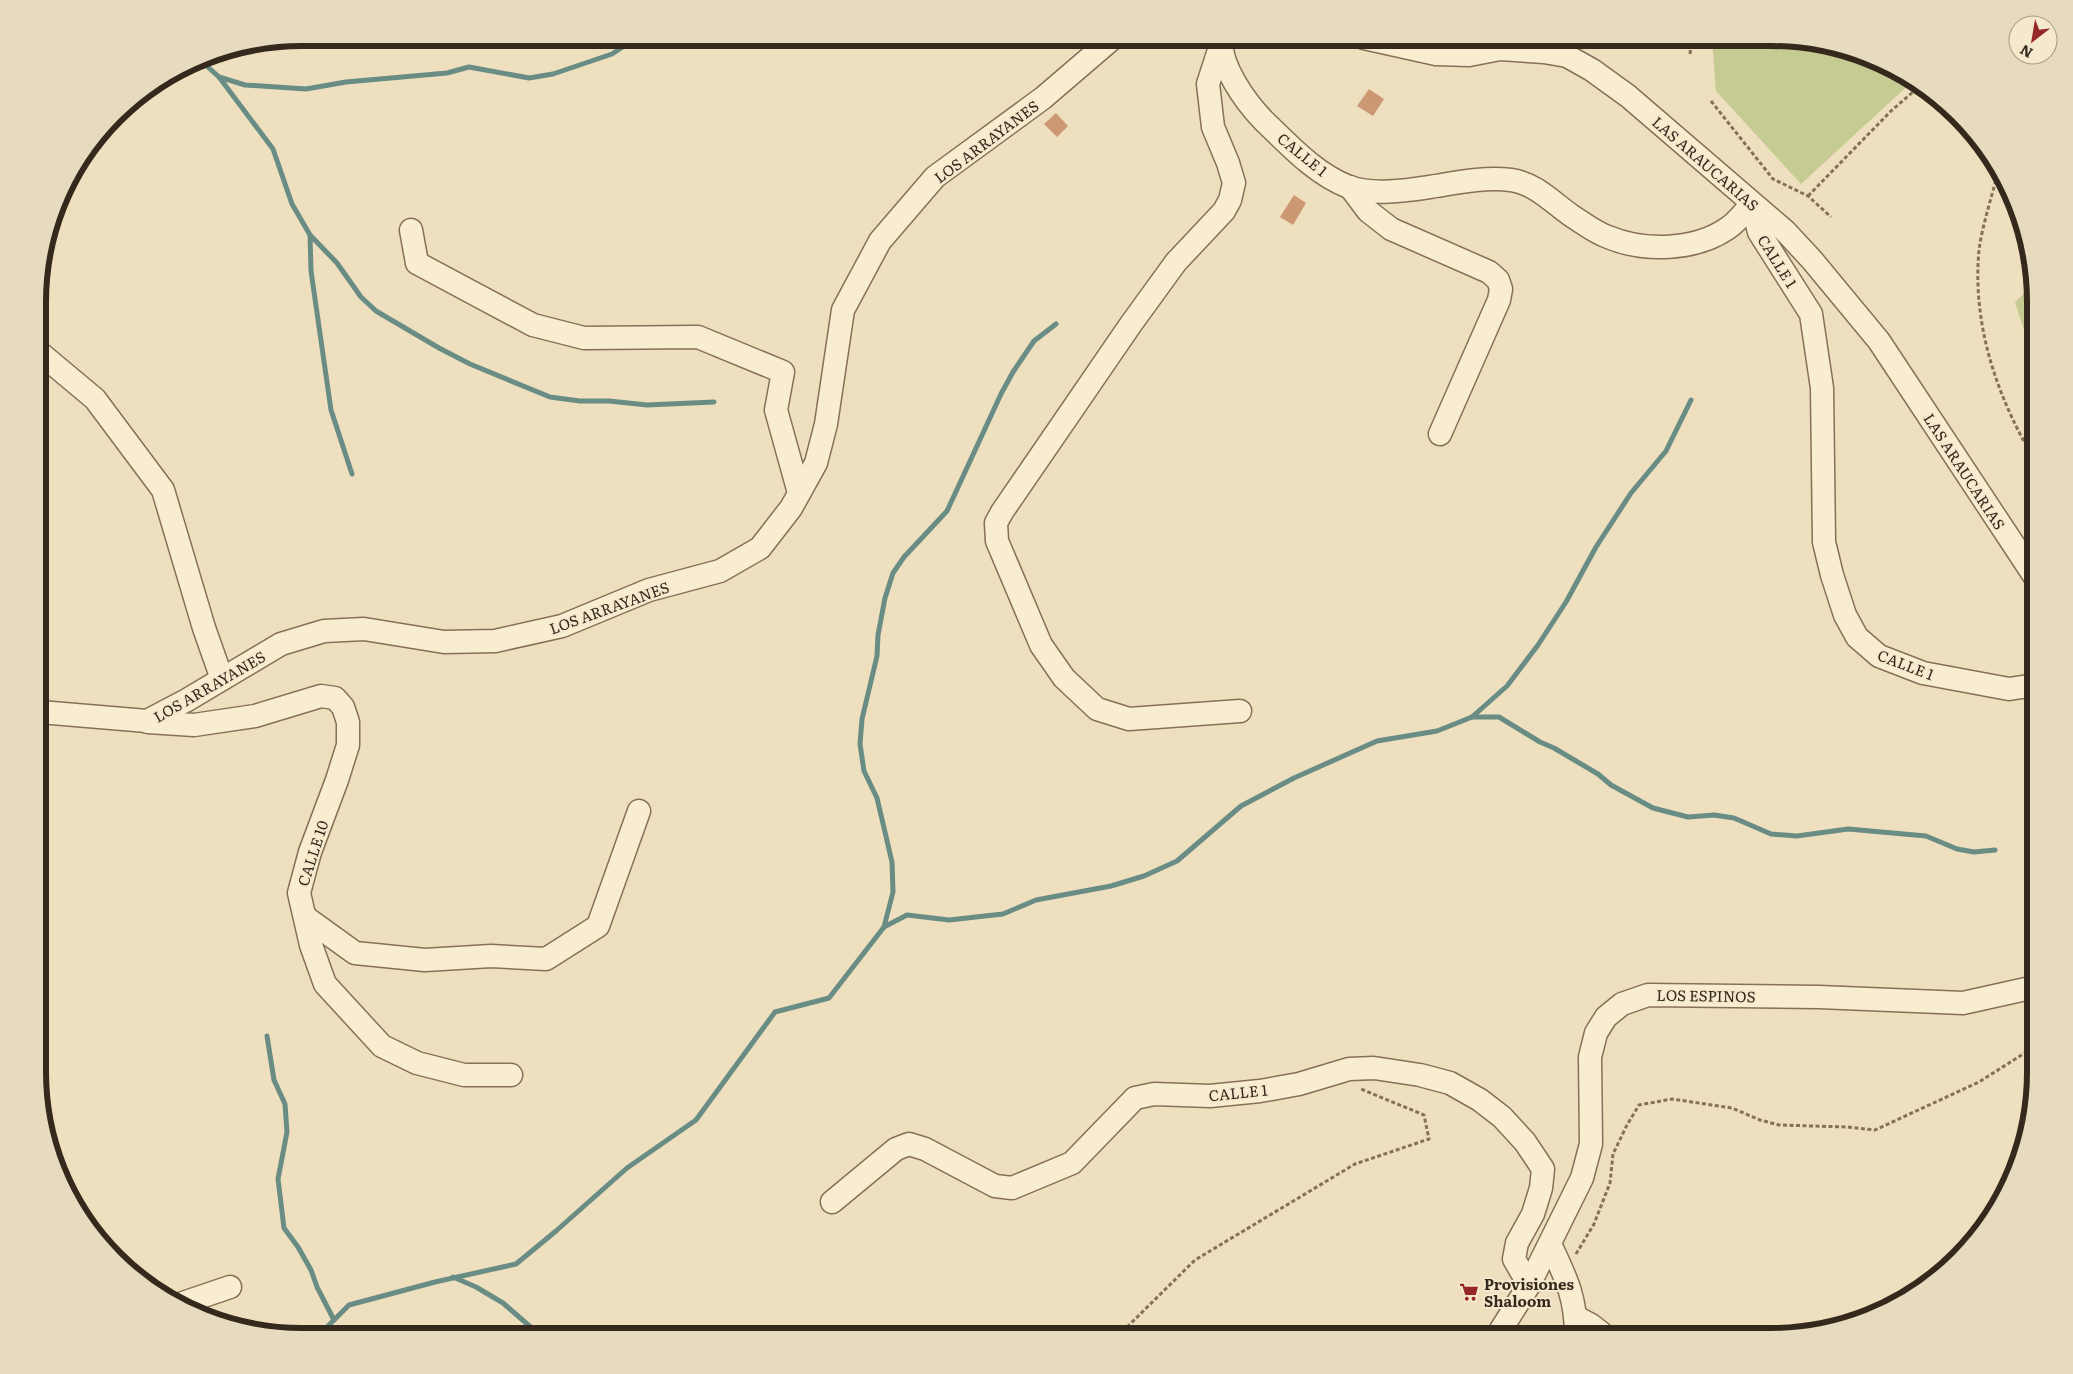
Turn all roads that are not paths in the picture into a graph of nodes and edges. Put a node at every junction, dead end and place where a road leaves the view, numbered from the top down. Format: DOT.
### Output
graph roads {
  1 [pos="1105,46"];
  2 [pos="1219,46"];
  3 [pos="1222,46"];
  4 [pos="1400,46"];
  5 [pos="1350,187"];
  6 [pos="1752,204"];
  7 [pos="411,230"];
  8 [pos="46,358"];
  9 [pos="1440,434"];
  10 [pos="799,493"];
  11 [pos="2027,565"];
  12 [pos="222,679"];
  13 [pos="2027,687"];
  14 [pos="1240,711"];
  15 [pos="46,713"];
  16 [pos="146,721"];
  17 [pos="639,812"];
  18 [pos="305,917"];
  19 [pos="2027,989"];
  20 [pos="511,1075"];
  21 [pos="832,1202"];
  22 [pos="1550,1244"];
  23 [pos="1529,1285"];
  24 [pos="230,1287"];
  25 [pos="189,1301"];
  26 [pos="1576,1326"];
  27 [pos="1502,1328"];
  28 [pos="1595,1328"];
  1 -- 10 [label="street, LOS ARRAYANES"];
  2 -- 14 [label="street"];
  3 -- 5 [label="street, CALLE 1"];
  4 -- 6 [label="street, LAS ARAUCARIAS"];
  5 -- 6 [label="street, CALLE 1"];
  5 -- 9 [label="street"];
  6 -- 11 [label="street, LAS ARAUCARIAS"];
  6 -- 13 [label="street, CALLE 1"];
  7 -- 10 [label="street"];
  8 -- 12 [label="street"];
  10 -- 12 [label="street, LOS ARRAYANES"];
  12 -- 16 [label="street, LOS ARRAYANES"];
  15 -- 16 [label="street, LOS ARRAYANES"];
  16 -- 18 [label="street, CALLE 10"];
  17 -- 18 [label="street"];
  18 -- 20 [label="street, CALLE 10"];
  19 -- 22 [label="street, LOS ESPINOS"];
  21 -- 23 [label="street, CALLE 1"];
  22 -- 23 [label="street, LOS ESPINOS"];
  22 -- 26 [label="street"];
  23 -- 27 [label="street, LOS ESPINOS"];
  24 -- 25 [label="street"];
  26 -- 28 [label="street"];
}
